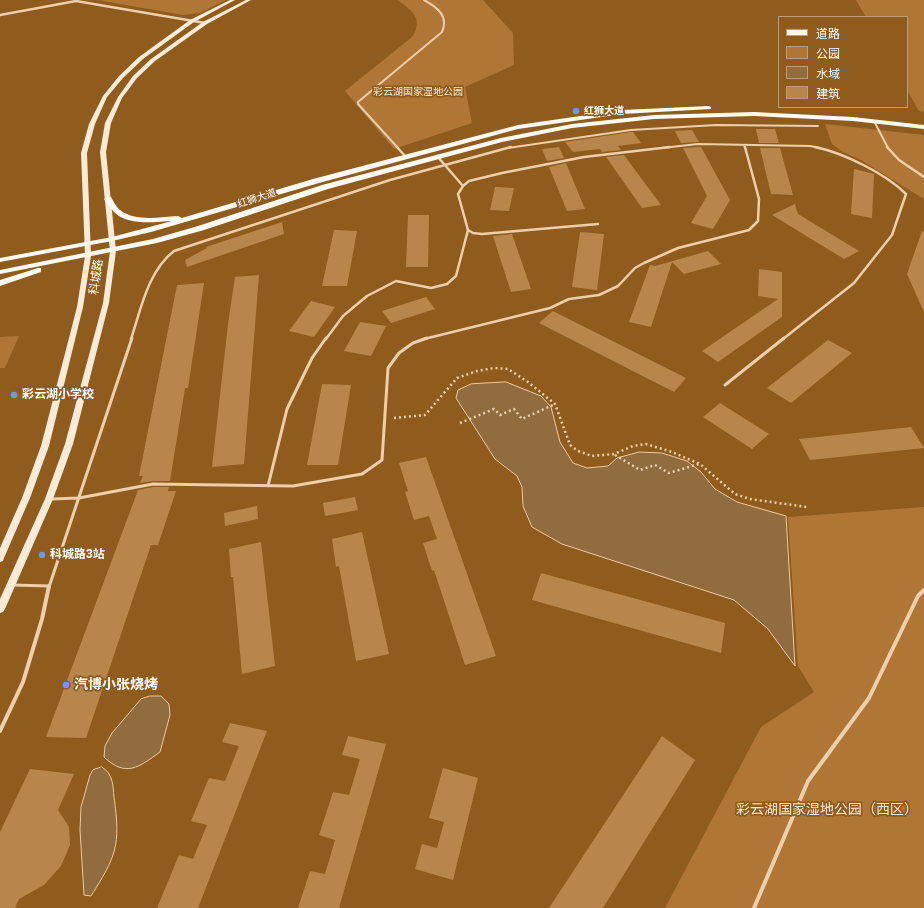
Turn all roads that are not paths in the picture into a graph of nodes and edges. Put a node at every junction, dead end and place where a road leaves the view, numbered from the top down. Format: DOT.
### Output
graph roads {
  1 [pos="233,0"];
  2 [pos="249,0"];
  3 [pos="424,0"];
  4 [pos="76,1"];
  5 [pos="0,15"];
  6 [pos="192,21"];
  7 [pos="205,23"];
  8 [pos="874,121"];
  9 [pos="924,121"];
  10 [pos="818,126"];
  11 [pos="924,127"];
  12 [pos="744,145"];
  13 [pos="406,156"];
  14 [pos="437,156"];
  15 [pos="444,165"];
  16 [pos="924,177"];
  17 [pos="463,186"];
  18 [pos="108,199"];
  19 [pos="198,216"];
  20 [pos="598,224"];
  21 [pos="468,230"];
  22 [pos="112,239"];
  23 [pos="88,244"];
  24 [pos="65,248"];
  25 [pos="113,251"];
  26 [pos="0,253"];
  27 [pos="88,256"];
  28 [pos="69,259"];
  29 [pos="0,260"];
  30 [pos="0,272"];
  31 [pos="0,283"];
  32 [pos="725,385"];
  33 [pos="268,486"];
  34 [pos="79,498"];
  35 [pos="49,499"];
  36 [pos="0,558"];
  37 [pos="11,585"];
  38 [pos="49,586"];
  39 [pos="924,590"];
  40 [pos="0,609"];
  41 [pos="0,731"];
  42 [pos="754,908"];
  1 -- 6 [label="main road, 科城路"];
  2 -- 7 [label="main road, 科城路"];
  3 -- 13 [label="lane"];
  4 -- 5 [label="street"];
  4 -- 6 [label="street"];
  6 -- 7 [label="street"];
  6 -- 23 [label="main road, 科城路"];
  7 -- 18 [label="main road, 科城路"];
  8 -- 11 [label="main road, 红狮大道"];
  8 -- 14 [label="main road, 红狮大道"];
  8 -- 16 [label="lane"];
  9 -- 13 [label="main road, 红狮大道"];
  10 -- 15 [label="lane"];
  12 -- 17 [label="lane"];
  12 -- 32 [label="lane"];
  12 -- 33 [label="lane"];
  13 -- 19 [label="main road, 红狮大道"];
  14 -- 15 [label="lane"];
  14 -- 25 [label="main road, 红狮大道"];
  15 -- 17 [label="lane"];
  15 -- 34 [label="lane"];
  17 -- 21 [label="lane"];
  18 -- 19 [label="main road"];
  18 -- 22 [label="main road, 科城路"];
  19 -- 22 [label="main road, 红狮大道"];
  20 -- 21 [label="lane"];
  21 -- 33 [label="lane"];
  22 -- 23 [label="main road, 红狮大道"];
  22 -- 25 [label="main road, 科城路"];
  23 -- 24 [label="main road, 红狮大道"];
  23 -- 27 [label="main road, 科城路"];
  24 -- 26 [label="main road"];
  24 -- 29 [label="main road, 红狮大道"];
  25 -- 27 [label="main road, 红狮大道"];
  25 -- 35 [label="main road, 科城路"];
  27 -- 28 [label="main road, 红狮大道"];
  27 -- 36 [label="main road, 科城路"];
  28 -- 30 [label="main road, 红狮大道"];
  28 -- 31 [label="main road"];
  33 -- 34 [label="lane"];
  34 -- 35 [label="lane"];
  34 -- 38 [label="lane"];
  35 -- 37 [label="main road, 科城路"];
  37 -- 38 [label="lane"];
  37 -- 40 [label="main road, 科城路"];
  38 -- 41 [label="lane"];
  39 -- 42 [label="lane"];
}
